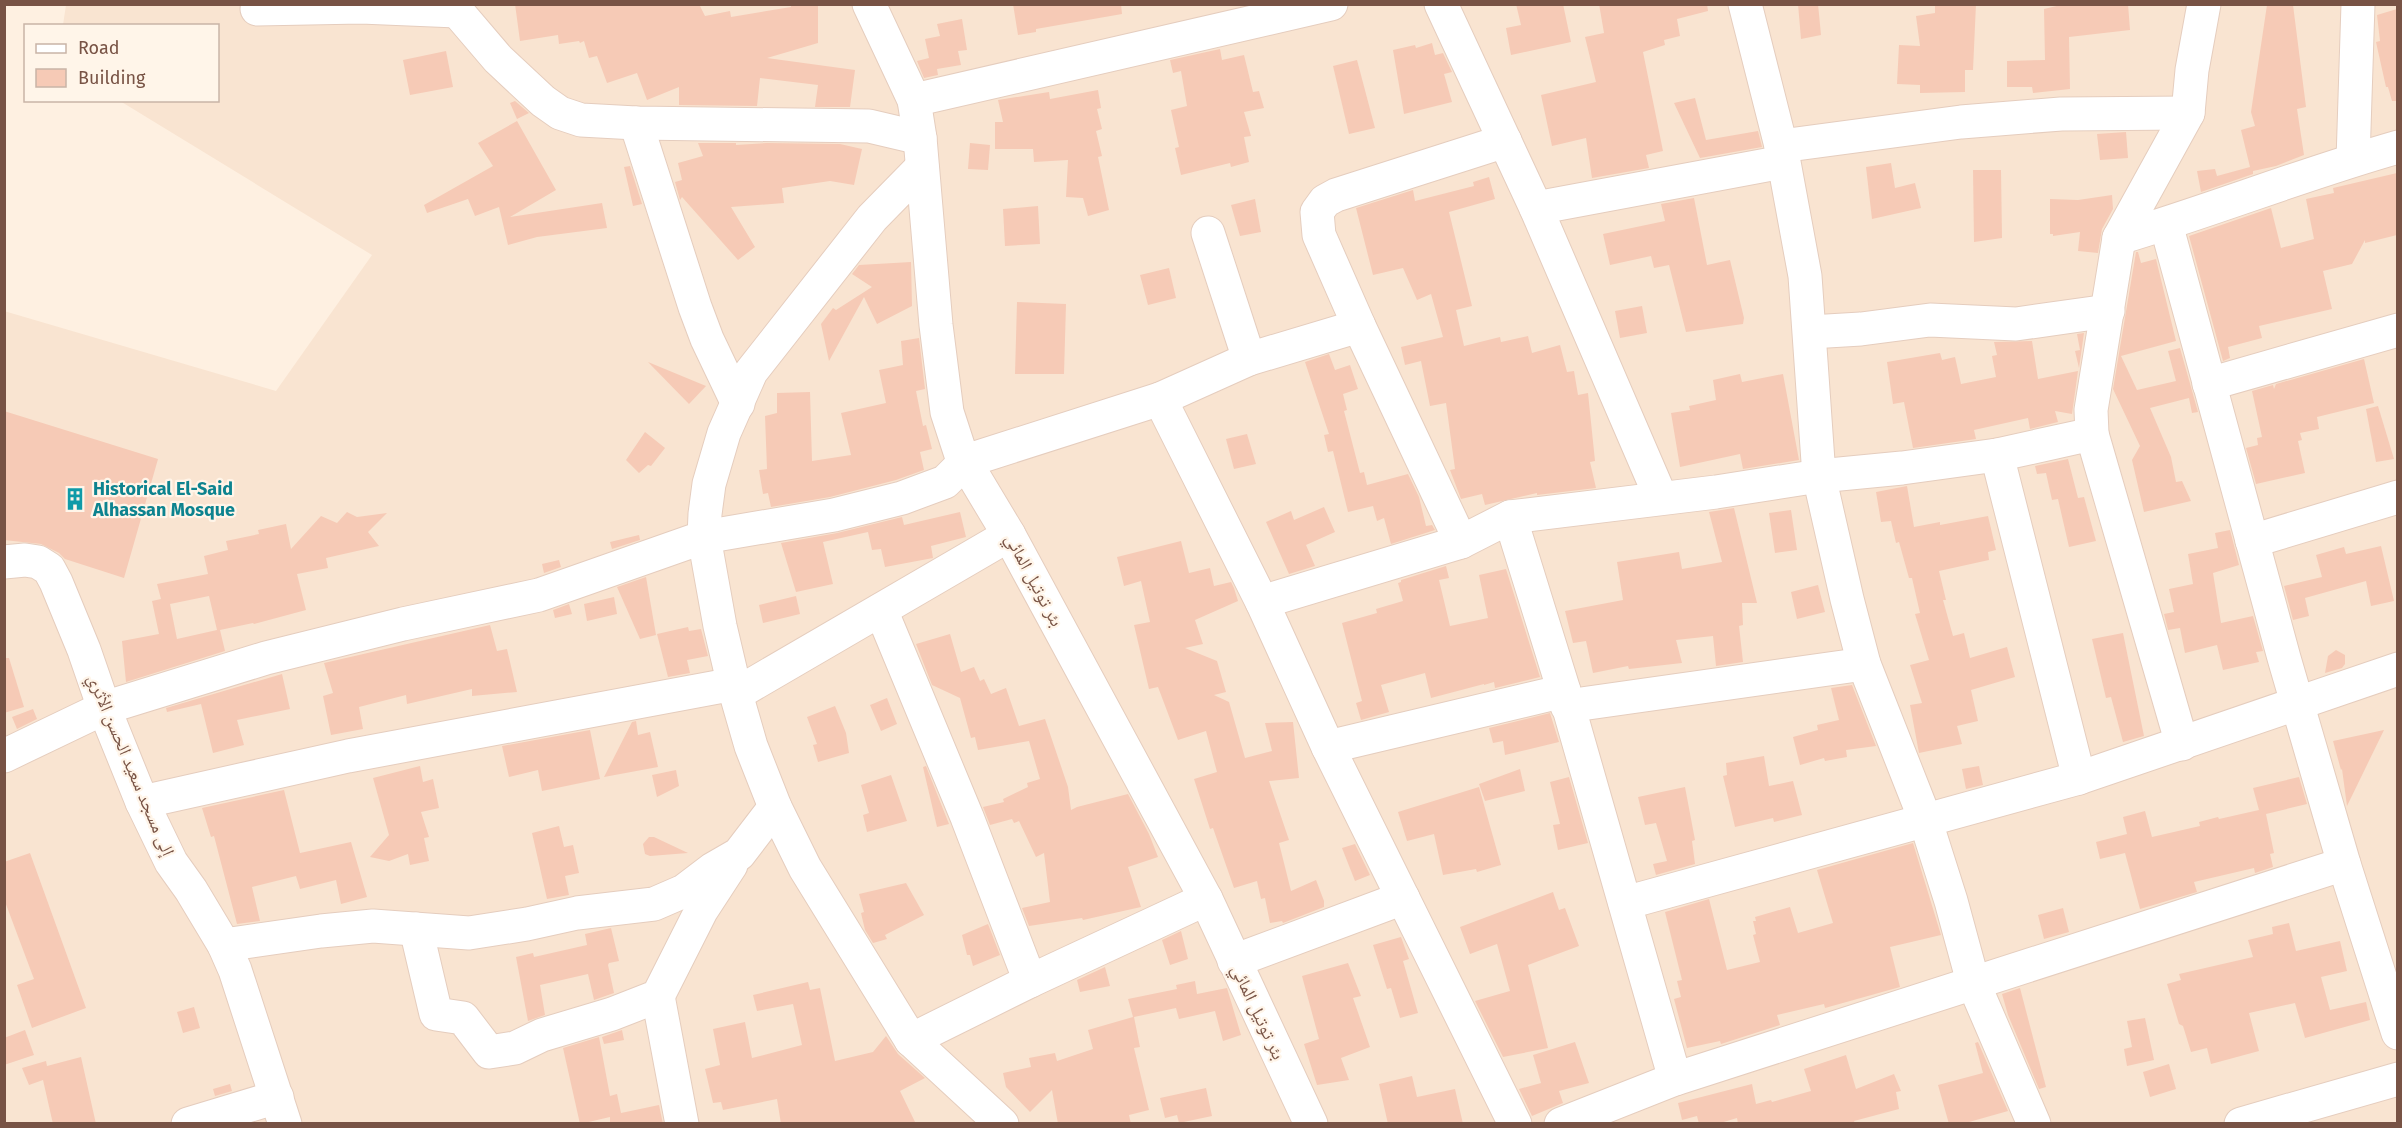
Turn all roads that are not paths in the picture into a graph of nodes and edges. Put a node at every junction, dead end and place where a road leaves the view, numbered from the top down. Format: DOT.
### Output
graph roads {
  1 [pos="869,4"];
  2 [pos="1331,4"];
  3 [pos="1441,4"];
  4 [pos="1745,4"];
  5 [pos="2204,4"];
  6 [pos="2358,4"];
  7 [pos="456,8"];
  8 [pos="257,9"];
  9 [pos="914,100"];
  10 [pos="2188,113"];
  11 [pos="636,123"];
  12 [pos="1505,141"];
  13 [pos="2397,147"];
  14 [pos="921,152"];
  15 [pos="1782,154"];
  16 [pos="2353,160"];
  17 [pos="1536,208"];
  18 [pos="2166,224"];
  19 [pos="1208,233"];
  20 [pos="2119,238"];
  21 [pos="2108,311"];
  22 [pos="1359,326"];
  23 [pos="2397,330"];
  24 [pos="1810,332"];
  25 [pos="1249,359"];
  26 [pos="2209,384"];
  27 [pos="1160,399"];
  28 [pos="738,404"];
  29 [pos="2092,434"];
  30 [pos="1997,455"];
  31 [pos="966,461"];
  32 [pos="1819,476"];
  33 [pos="2397,497"];
  34 [pos="1661,498"];
  35 [pos="1510,517"];
  36 [pos="1009,535"];
  37 [pos="704,537"];
  38 [pos="2252,541"];
  39 [pos="1461,542"];
  40 [pos="4,562"];
  41 [pos="1262,602"];
  42 [pos="880,610"];
  43 [pos="1864,664"];
  44 [pos="2397,669"];
  45 [pos="735,689"];
  46 [pos="1566,699"];
  47 [pos="2298,703"];
  48 [pos="104,708"];
  49 [pos="2182,744"];
  50 [pos="1328,747"];
  51 [pos="4,756"];
  52 [pos="2079,778"];
  53 [pos="142,802"];
  54 [pos="775,807"];
  55 [pos="1925,819"];
  56 [pos="739,854"];
  57 [pos="2344,864"];
  58 [pos="1403,898"];
  59 [pos="1206,899"];
  60 [pos="1625,903"];
  61 [pos="416,928"];
  62 [pos="224,945"];
  63 [pos="1234,961"];
  64 [pos="1030,981"];
  65 [pos="1973,982"];
  66 [pos="658,996"];
  67 [pos="2397,1033"];
  68 [pos="911,1040"];
  69 [pos="2397,1079"];
  70 [pos="1674,1080"];
  71 [pos="281,1110"];
  72 [pos="2292,1117"];
  73 [pos="188,1124"];
  74 [pos="682,1124"];
  75 [pos="1002,1124"];
  76 [pos="1311,1124"];
  77 [pos="1515,1124"];
  78 [pos="1561,1124"];
  79 [pos="2034,1124"];
  80 [pos="2241,1124"];
  1 -- 9 [label="street, بئر توتيل المائي"];
  2 -- 9 [label="street"];
  3 -- 12 [label="street"];
  4 -- 15 [label="street"];
  5 -- 10 [label="street"];
  6 -- 16 [label="street"];
  7 -- 8 [label="street"];
  7 -- 11 [label="street"];
  9 -- 14 [label="street, بئر توتيل المائي"];
  10 -- 15 [label="street"];
  10 -- 20 [label="street"];
  11 -- 14 [label="street"];
  11 -- 28 [label="street"];
  12 -- 17 [label="street"];
  12 -- 22 [label="street"];
  13 -- 16 [label="street"];
  14 -- 28 [label="street"];
  14 -- 31 [label="street, بئر توتيل المائي"];
  15 -- 17 [label="street"];
  15 -- 24 [label="street"];
  16 -- 18 [label="street"];
  17 -- 34 [label="street"];
  18 -- 20 [label="street"];
  18 -- 26 [label="street"];
  19 -- 25 [label="street"];
  20 -- 21 [label="street"];
  21 -- 24 [label="street"];
  21 -- 29 [label="street"];
  22 -- 25 [label="street"];
  22 -- 39 [label="street"];
  23 -- 26 [label="street"];
  24 -- 32 [label="street"];
  25 -- 27 [label="street"];
  26 -- 38 [label="street"];
  27 -- 31 [label="street"];
  27 -- 41 [label="street"];
  28 -- 37 [label="street"];
  29 -- 30 [label="street"];
  29 -- 49 [label="street"];
  30 -- 32 [label="street"];
  30 -- 52 [label="street"];
  31 -- 36 [label="street, بئر توتيل المائي"];
  31 -- 37 [label="street"];
  32 -- 34 [label="street"];
  32 -- 43 [label="street"];
  33 -- 38 [label="street"];
  34 -- 35 [label="street"];
  35 -- 39 [label="street"];
  35 -- 46 [label="street"];
  36 -- 42 [label="street"];
  36 -- 59 [label="street, بئر توتيل المائي"];
  37 -- 45 [label="street"];
  37 -- 48 [label="street"];
  38 -- 47 [label="street"];
  39 -- 41 [label="street"];
  40 -- 48 [label="street, إلى مسجد سعيد الحسن الأثري"];
  41 -- 50 [label="street"];
  42 -- 45 [label="street"];
  42 -- 64 [label="street"];
  43 -- 46 [label="street"];
  43 -- 55 [label="street"];
  44 -- 47 [label="street"];
  45 -- 53 [label="street"];
  45 -- 54 [label="street"];
  46 -- 50 [label="street"];
  46 -- 60 [label="street"];
  47 -- 49 [label="street"];
  47 -- 57 [label="street"];
  48 -- 51 [label="street"];
  48 -- 53 [label="street, إلى مسجد سعيد الحسن الأثري"];
  49 -- 52 [label="street"];
  50 -- 58 [label="street"];
  52 -- 55 [label="street"];
  53 -- 62 [label="street, إلى مسجد سعيد الحسن الأثري"];
  54 -- 56 [label="street"];
  54 -- 68 [label="street"];
  55 -- 60 [label="street"];
  55 -- 65 [label="street"];
  56 -- 61 [label="street"];
  56 -- 66 [label="street"];
  57 -- 65 [label="street"];
  57 -- 67 [label="street"];
  58 -- 63 [label="street"];
  58 -- 77 [label="street"];
  59 -- 63 [label="street, بئر توتيل المائي"];
  59 -- 64 [label="street"];
  60 -- 70 [label="street"];
  61 -- 62 [label="street"];
  61 -- 66 [label="street"];
  62 -- 71 [label="street, إلى مسجد سعيد الحسن الأثري"];
  63 -- 76 [label="street, بئر توتيل المائي"];
  64 -- 68 [label="street"];
  65 -- 70 [label="street"];
  65 -- 79 [label="street"];
  66 -- 74 [label="street"];
  68 -- 75 [label="street"];
  69 -- 72 [label="street"];
  70 -- 78 [label="street"];
  71 -- 73 [label="street"];
  72 -- 80 [label="street"];
}
